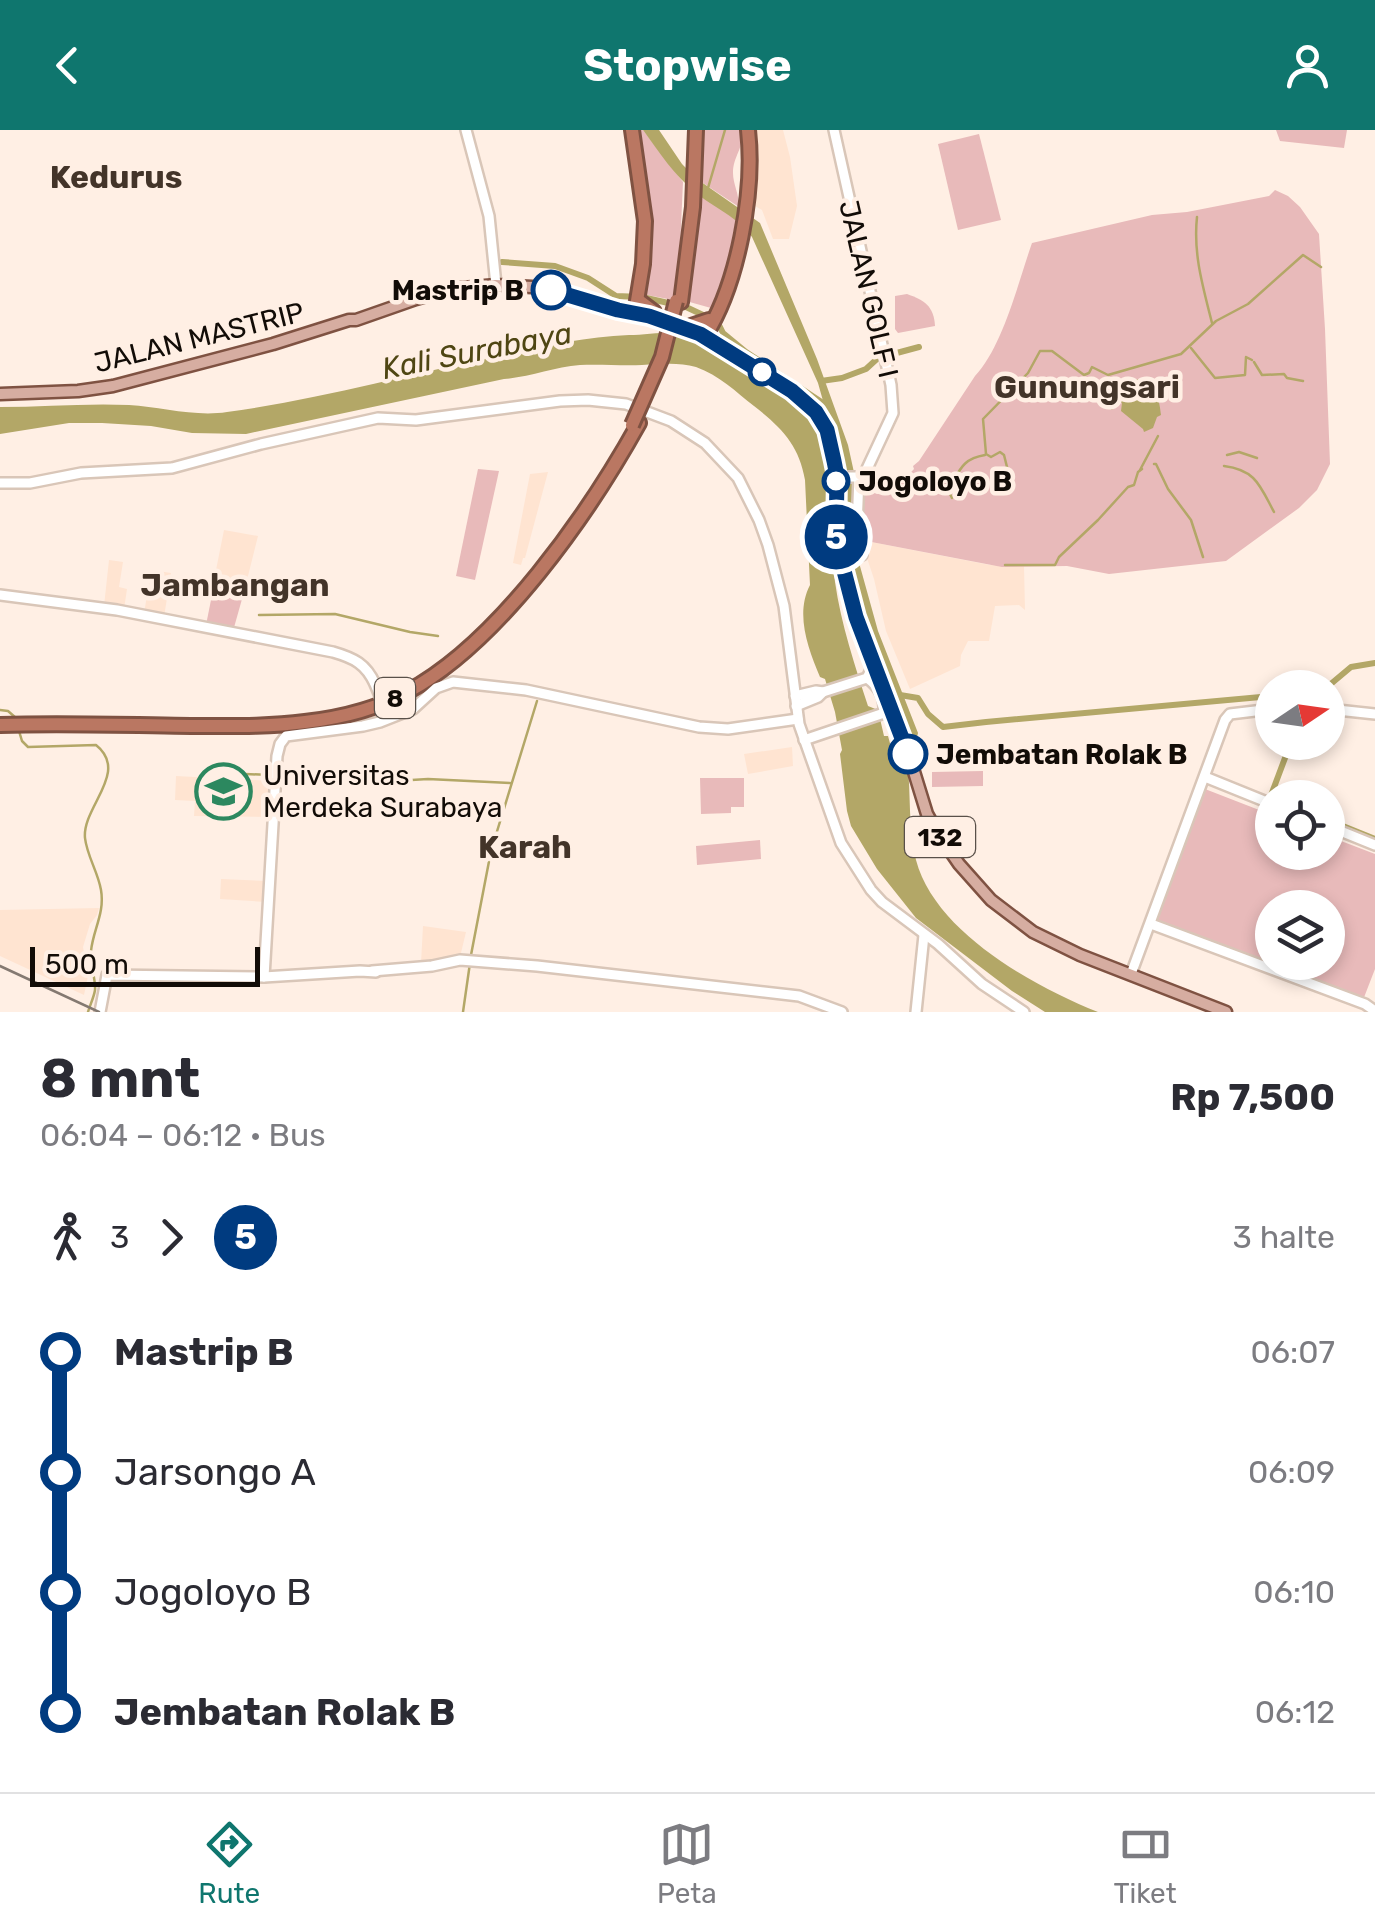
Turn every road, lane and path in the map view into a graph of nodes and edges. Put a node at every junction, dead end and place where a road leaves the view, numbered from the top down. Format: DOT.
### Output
graph roads {
  1 [pos="468,130"];
  2 [pos="630,130"];
  3 [pos="693,130"];
  4 [pos="746,130"];
  5 [pos="834,130"];
  6 [pos="474,150"];
  7 [pos="496,253"];
  8 [pos="498,282"];
  9 [pos="633,303"];
  10 [pos="654,312"];
  11 [pos="708,326"];
  12 [pos="0,394"];
  13 [pos="840,477"];
  14 [pos="858,478"];
  15 [pos="0,483"];
  16 [pos="844,560"];
  17 [pos="0,595"];
  18 [pos="876,662"];
  19 [pos="865,678"];
  20 [pos="880,684"];
  21 [pos="795,701"];
  22 [pos="1255,711"];
  23 [pos="1345,711"];
  24 [pos="888,712"];
  25 [pos="1375,714"];
  26 [pos="389,717"];
  27 [pos="798,719"];
  28 [pos="4,722"];
  29 [pos="803,737"];
  30 [pos="1205,777"];
  31 [pos="1255,797"];
  32 [pos="1345,833"];
  33 [pos="1375,844"];
  34 [pos="1151,924"];
  35 [pos="924,935"];
  36 [pos="1132,972"];
  37 [pos="264,976"];
  38 [pos="1210,1002"];
  39 [pos="100,1012"];
  40 [pos="842,1012"];
  41 [pos="916,1012"];
  42 [pos="1024,1012"];
  43 [pos="1226,1012"];
  44 [pos="1235,1012"];
  45 [pos="1375,1012"];
  1 -- 6 [label="street"];
  2 -- 9 [label="highway"];
  3 -- 28 [label="highway, 8, bridge"];
  4 -- 11 [label="highway"];
  5 -- 14 [label="street, JALAN GOLF I"];
  6 -- 7 [label="street"];
  6 -- 7 [label="street"];
  7 -- 8 [label="street"];
  8 -- 9 [label="main road, JALAN MASTRIP"];
  8 -- 12 [label="main road, JALAN MASTRIP"];
  9 -- 10 [label="highway"];
  9 -- 11 [label="main road, JALAN MASTRIP"];
  10 -- 11 [label="main road"];
  11 -- 13 [label="main road, 132"];
  13 -- 14 [label="street"];
  13 -- 16 [label="main road, 132"];
  14 -- 16 [label="street"];
  15 -- 21 [label="street"];
  16 -- 18 [label="main road, 132"];
  17 -- 26 [label="street, bridge"];
  18 -- 19 [label="street"];
  18 -- 20 [label="main road, 132"];
  18 -- 24 [label="main road, 132"];
  19 -- 20 [label="street"];
  19 -- 21 [label="street"];
  20 -- 24 [label="main road, 132"];
  21 -- 27 [label="street"];
  22 -- 30 [label="street"];
  23 -- 25 [label="street"];
  24 -- 29 [label="street"];
  24 -- 36 [label="main road, 132"];
  26 -- 27 [label="street"];
  26 -- 37 [label="street"];
  27 -- 29 [label="street"];
  29 -- 35 [label="street"];
  30 -- 31 [label="street"];
  30 -- 34 [label="street"];
  32 -- 33 [label="street"];
  34 -- 36 [label="street"];
  34 -- 45 [label="street"];
  35 -- 41 [label="street"];
  35 -- 42 [label="street"];
  36 -- 38 [label="main road, 132"];
  37 -- 39 [label="street"];
  37 -- 40 [label="street"];
  38 -- 43 [label="main road, 132"];
  38 -- 44 [label="main road, 132"];
}
